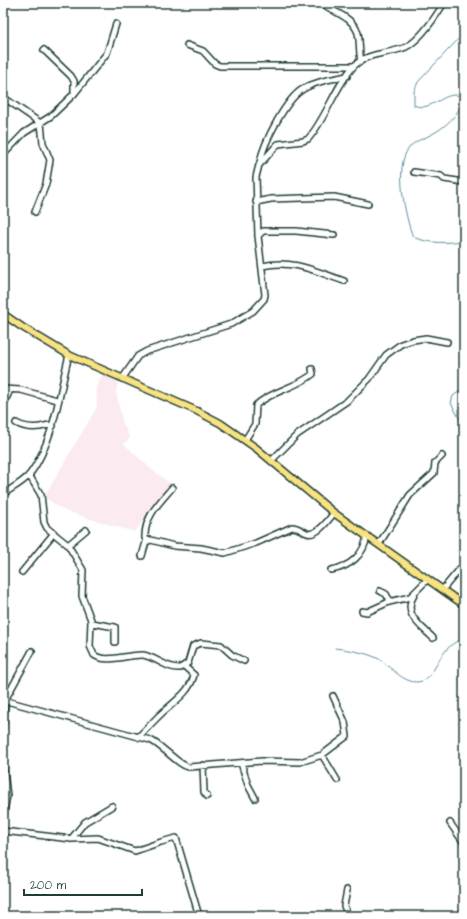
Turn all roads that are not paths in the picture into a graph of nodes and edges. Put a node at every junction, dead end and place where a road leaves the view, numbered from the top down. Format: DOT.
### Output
graph roads {
  1 [pos="322,3"];
  2 [pos="444,3"];
  3 [pos="116,24"];
  4 [pos="187,45"];
  5 [pos="44,50"];
  6 [pos="361,61"];
  7 [pos="354,66"];
  8 [pos="347,76"];
  9 [pos="74,94"];
  10 [pos="3,97"];
  11 [pos="40,124"];
  12 [pos="3,155"];
  13 [pos="259,165"];
  14 [pos="414,172"];
  15 [pos="464,182"];
  16 [pos="256,202"];
  17 [pos="368,204"];
  18 [pos="35,212"];
  19 [pos="334,235"];
  20 [pos="258,236"];
  21 [pos="262,266"];
  22 [pos="344,281"];
  23 [pos="3,314"];
  24 [pos="448,342"];
  25 [pos="69,355"];
  26 [pos="312,369"];
  27 [pos="122,379"];
  28 [pos="3,389"];
  29 [pos="10,390"];
  30 [pos="57,400"];
  31 [pos="3,406"];
  32 [pos="16,423"];
  33 [pos="53,426"];
  34 [pos="245,440"];
  35 [pos="442,456"];
  36 [pos="271,461"];
  37 [pos="30,475"];
  38 [pos="172,488"];
  39 [pos="3,494"];
  40 [pos="334,512"];
  41 [pos="86,530"];
  42 [pos="54,533"];
  43 [pos="367,536"];
  44 [pos="148,540"];
  45 [pos="379,544"];
  46 [pos="68,545"];
  47 [pos="142,556"];
  48 [pos="464,564"];
  49 [pos="331,570"];
  50 [pos="22,572"];
  51 [pos="428,579"];
  52 [pos="443,589"];
  53 [pos="380,591"];
  54 [pos="415,593"];
  55 [pos="390,601"];
  56 [pos="464,604"];
  57 [pos="362,611"];
  58 [pos="92,623"];
  59 [pos="433,638"];
  60 [pos="115,642"];
  61 [pos="32,651"];
  62 [pos="244,660"];
  63 [pos="184,666"];
  64 [pos="333,696"];
  65 [pos="4,700"];
  66 [pos="3,728"];
  67 [pos="138,737"];
  68 [pos="322,755"];
  69 [pos="241,763"];
  70 [pos="3,764"];
  71 [pos="203,765"];
  72 [pos="338,780"];
  73 [pos="207,796"];
  74 [pos="255,798"];
  75 [pos="112,806"];
  76 [pos="3,816"];
  77 [pos="450,823"];
  78 [pos="3,831"];
  79 [pos="71,839"];
  80 [pos="464,843"];
  81 [pos="346,890"];
  82 [pos="464,911"];
  83 [pos="199,916"];
  84 [pos="348,916"];
  85 [pos="461,916"];
  1 -- 6 [label="street"];
  2 -- 6 [label="street"];
  3 -- 9 [label="street"];
  4 -- 7 [label="street"];
  5 -- 9 [label="street"];
  6 -- 7 [label="street"];
  7 -- 8 [label="street"];
  8 -- 13 [label="street"];
  8 -- 13 [label="street"];
  9 -- 11 [label="street"];
  10 -- 11 [label="street"];
  11 -- 12 [label="street"];
  11 -- 18 [label="street"];
  13 -- 16 [label="street"];
  14 -- 15 [label="street"];
  16 -- 17 [label="street"];
  16 -- 20 [label="street"];
  19 -- 20 [label="street"];
  20 -- 21 [label="street"];
  21 -- 22 [label="street"];
  21 -- 27 [label="street"];
  23 -- 25 [label="main road"];
  24 -- 36 [label="street"];
  25 -- 27 [label="main road"];
  25 -- 30 [label="street"];
  26 -- 34 [label="street"];
  27 -- 34 [label="main road"];
  28 -- 29 [label="street"];
  29 -- 30 [label="street"];
  29 -- 31 [label="street"];
  30 -- 33 [label="street"];
  32 -- 33 [label="street"];
  33 -- 37 [label="street"];
  34 -- 36 [label="main road"];
  35 -- 45 [label="street"];
  36 -- 40 [label="main road"];
  37 -- 39 [label="street"];
  37 -- 42 [label="street"];
  38 -- 44 [label="street"];
  40 -- 43 [label="main road"];
  40 -- 44 [label="street"];
  41 -- 46 [label="street"];
  42 -- 46 [label="street"];
  42 -- 50 [label="street"];
  43 -- 45 [label="main road"];
  43 -- 49 [label="street"];
  44 -- 47 [label="street"];
  45 -- 51 [label="main road"];
  46 -- 58 [label="street"];
  48 -- 52 [label="street"];
  51 -- 52 [label="main road"];
  51 -- 54 [label="street"];
  52 -- 56 [label="main road"];
  53 -- 55 [label="street"];
  54 -- 55 [label="street"];
  54 -- 59 [label="street"];
  55 -- 57 [label="street"];
  58 -- 60 [label="street"];
  58 -- 63 [label="street"];
  61 -- 65 [label="street"];
  62 -- 63 [label="street"];
  63 -- 67 [label="street"];
  64 -- 68 [label="street"];
  65 -- 66 [label="street"];
  65 -- 67 [label="street"];
  67 -- 71 [label="street"];
  68 -- 69 [label="street"];
  68 -- 72 [label="street"];
  69 -- 71 [label="street"];
  69 -- 74 [label="street"];
  70 -- 76 [label="street"];
  71 -- 73 [label="street"];
  75 -- 79 [label="street"];
  77 -- 80 [label="street"];
  78 -- 79 [label="street"];
  79 -- 83 [label="street"];
  81 -- 84 [label="street"];
  82 -- 85 [label="street"];
}
